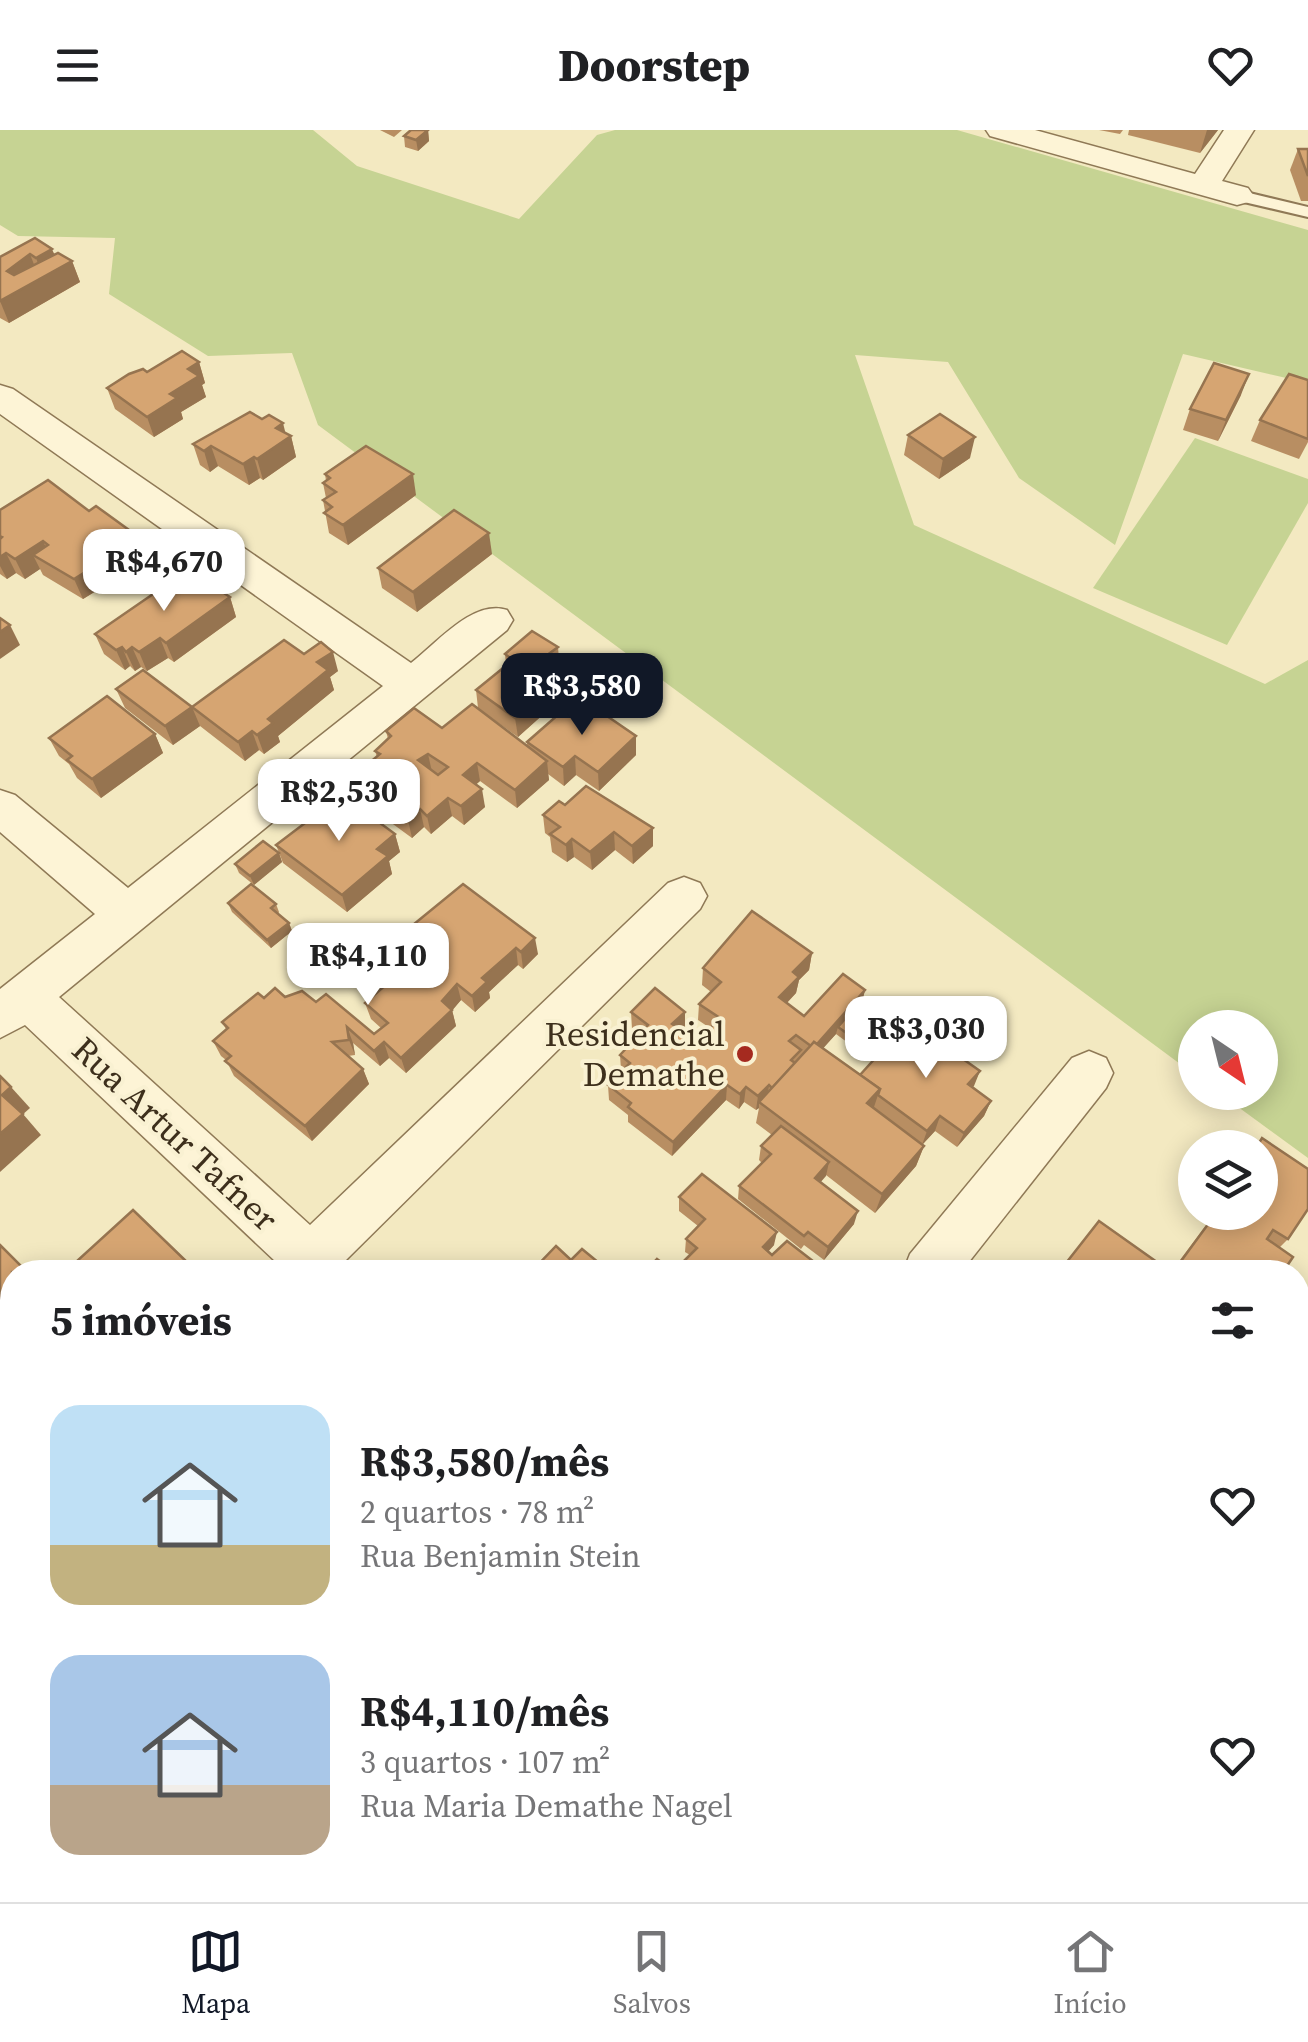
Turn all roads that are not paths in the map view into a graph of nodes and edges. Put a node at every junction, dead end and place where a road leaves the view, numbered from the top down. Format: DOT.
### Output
graph roads {
  1 [pos="1001,130"];
  2 [pos="1239,130"];
  3 [pos="1204,185"];
  4 [pos="1237,194"];
  5 [pos="1308,212"];
  6 [pos="0,397"];
  7 [pos="494,620"];
  8 [pos="412,685"];
  9 [pos="0,807"];
  10 [pos="684,896"];
  11 [pos="126,914"];
  12 [pos="13,1006"];
  13 [pos="1088,1072"];
  14 [pos="302,1260"];
  15 [pos="319,1260"];
  16 [pos="939,1260"];
  1 -- 3 [label="street"];
  2 -- 3 [label="street"];
  3 -- 4 [label="street"];
  4 -- 5 [label="lane"];
  6 -- 8 [label="street"];
  7 -- 8 [label="street"];
  8 -- 11 [label="street"];
  9 -- 11 [label="street"];
  10 -- 15 [label="street"];
  11 -- 12 [label="street"];
  12 -- 14 [label="street, Rua Artur Tafner"];
  13 -- 16 [label="street"];
}
